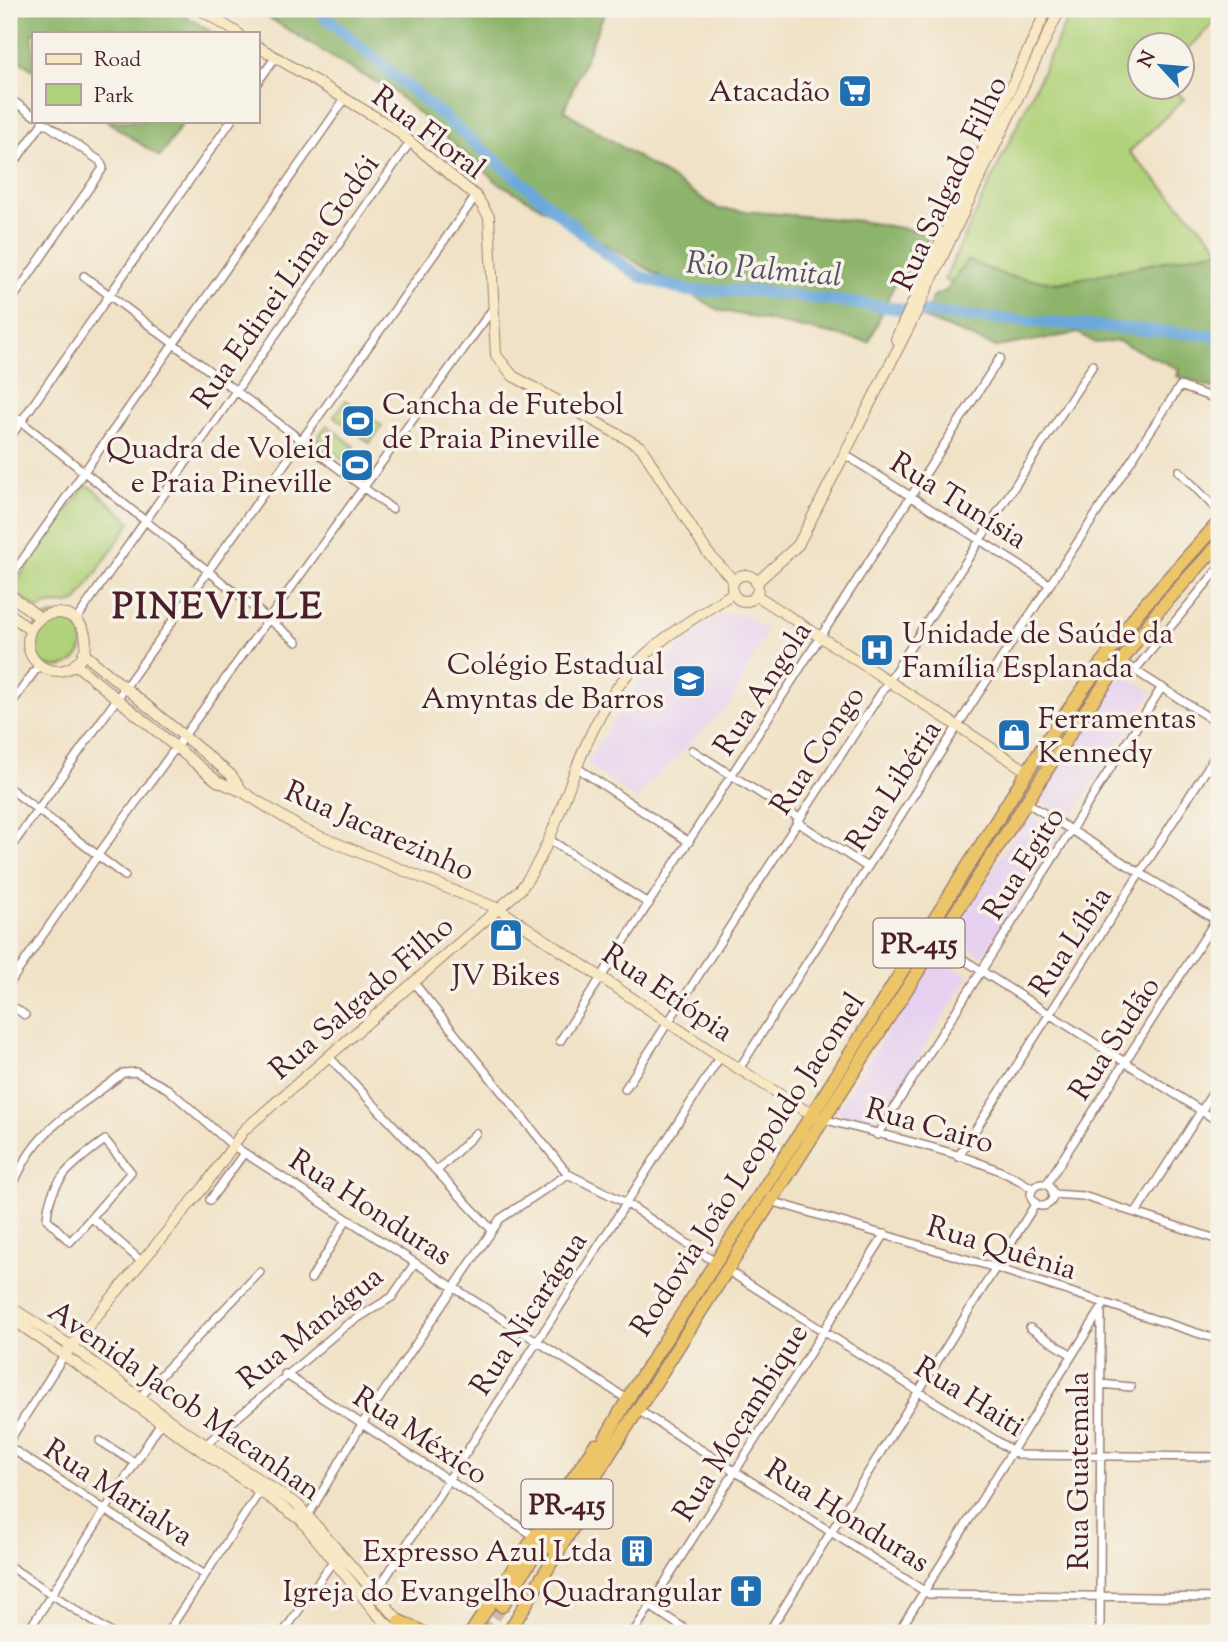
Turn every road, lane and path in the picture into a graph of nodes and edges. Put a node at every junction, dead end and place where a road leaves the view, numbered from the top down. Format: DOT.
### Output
graph roads {
  1 [pos="199,9"];
  2 [pos="1047,9"];
  3 [pos="1060,9"];
  4 [pos="236,32"];
  5 [pos="259,47"];
  6 [pos="275,58"];
  7 [pos="259,80"];
  8 [pos="9,98"];
  9 [pos="345,99"];
  10 [pos="32,114"];
  11 [pos="42,122"];
  12 [pos="44,122"];
  13 [pos="230,122"];
  14 [pos="411,141"];
  15 [pos="9,170"];
  16 [pos="476,196"];
  17 [pos="84,276"];
  18 [pos="921,290"];
  19 [pos="109,296"];
  20 [pos="11,300"];
  21 [pos="494,306"];
  22 [pos="174,344"];
  23 [pos="1000,358"];
  24 [pos="1093,365"];
  25 [pos="236,390"];
  26 [pos="1219,400"];
  27 [pos="9,412"];
  28 [pos="21,421"];
  29 [pos="9,439"];
  30 [pos="301,439"];
  31 [pos="844,454"];
  32 [pos="85,470"];
  33 [pos="1179,471"];
  34 [pos="363,487"];
  35 [pos="911,496"];
  36 [pos="392,509"];
  37 [pos="1219,512"];
  38 [pos="146,519"];
  39 [pos="1219,522"];
  40 [pos="979,540"];
  41 [pos="1219,544"];
  42 [pos="208,568"];
  43 [pos="1219,568"];
  44 [pos="9,579"];
  45 [pos="734,581"];
  46 [pos="756,583"];
  47 [pos="1049,584"];
  48 [pos="733,593"];
  49 [pos="9,594"];
  50 [pos="756,595"];
  51 [pos="9,613"];
  52 [pos="40,618"];
  53 [pos="270,618"];
  54 [pos="76,620"];
  55 [pos="30,630"];
  56 [pos="820,638"];
  57 [pos="298,642"];
  58 [pos="83,653"];
  59 [pos="1121,661"];
  60 [pos="75,664"];
  61 [pos="39,665"];
  62 [pos="1135,670"];
  63 [pos="888,681"];
  64 [pos="124,687"];
  65 [pos="1162,687"];
  66 [pos="117,699"];
  67 [pos="9,708"];
  68 [pos="1219,724"];
  69 [pos="958,726"];
  70 [pos="186,737"];
  71 [pos="176,748"];
  72 [pos="692,750"];
  73 [pos="1219,750"];
  74 [pos="576,767"];
  75 [pos="1027,771"];
  76 [pos="732,776"];
  77 [pos="9,789"];
  78 [pos="243,792"];
  79 [pos="1026,802"];
  80 [pos="37,809"];
  81 [pos="798,820"];
  82 [pos="1072,829"];
  83 [pos="550,840"];
  84 [pos="690,842"];
  85 [pos="9,850"];
  86 [pos="98,855"];
  87 [pos="867,867"];
  88 [pos="1141,873"];
  89 [pos="125,876"];
  90 [pos="649,904"];
  91 [pos="499,909"];
  92 [pos="1218,919"];
  93 [pos="935,941"];
  94 [pos="982,971"];
  95 [pos="601,977"];
  96 [pos="414,983"];
  97 [pos="9,984"];
  98 [pos="9,1004"];
  99 [pos="1050,1014"];
  100 [pos="25,1016"];
  101 [pos="668,1022"];
  102 [pos="561,1041"];
  103 [pos="720,1057"];
  104 [pos="330,1058"];
  105 [pos="1126,1062"];
  106 [pos="739,1069"];
  107 [pos="1219,1083"];
  108 [pos="625,1089"];
  109 [pos="1202,1110"];
  110 [pos="817,1118"];
  111 [pos="1219,1122"];
  112 [pos="476,1133"];
  113 [pos="877,1135"];
  114 [pos="232,1145"];
  115 [pos="244,1153"];
  116 [pos="958,1157"];
  117 [pos="437,1171"];
  118 [pos="568,1174"];
  119 [pos="1046,1185"];
  120 [pos="1033,1189"];
  121 [pos="1052,1195"];
  122 [pos="9,1198"];
  123 [pos="210,1200"];
  124 [pos="771,1201"];
  125 [pos="626,1203"];
  126 [pos="1036,1203"];
  127 [pos="1136,1213"];
  128 [pos="91,1217"];
  129 [pos="346,1219"];
  130 [pos="492,1230"];
  131 [pos="885,1234"];
  132 [pos="1219,1240"];
  133 [pos="141,1261"];
  134 [pos="715,1262"];
  135 [pos="415,1263"];
  136 [pos="996,1268"];
  137 [pos="727,1270"];
  138 [pos="260,1272"];
  139 [pos="311,1279"];
  140 [pos="453,1287"];
  141 [pos="9,1306"];
  142 [pos="1103,1306"];
  143 [pos="9,1317"];
  144 [pos="1030,1328"];
  145 [pos="824,1331"];
  146 [pos="536,1340"];
  147 [pos="1219,1340"];
  148 [pos="68,1350"];
  149 [pos="1072,1355"];
  150 [pos="285,1374"];
  151 [pos="1101,1384"];
  152 [pos="1131,1387"];
  153 [pos="919,1392"];
  154 [pos="139,1398"];
  155 [pos="627,1399"];
  156 [pos="638,1410"];
  157 [pos="160,1424"];
  158 [pos="362,1424"];
  159 [pos="9,1441"];
  160 [pos="100,1441"];
  161 [pos="616,1444"];
  162 [pos="9,1447"];
  163 [pos="202,1447"];
  164 [pos="1011,1451"];
  165 [pos="1101,1456"];
  166 [pos="1219,1457"];
  167 [pos="135,1463"];
  168 [pos="735,1471"];
  169 [pos="447,1479"];
  170 [pos="260,1490"];
  171 [pos="106,1510"];
  172 [pos="309,1514"];
  173 [pos="833,1533"];
  174 [pos="533,1535"];
  175 [pos="341,1551"];
  176 [pos="332,1561"];
  177 [pos="9,1566"];
  178 [pos="205,1575"];
  179 [pos="923,1590"];
  180 [pos="375,1594"];
  181 [pos="52,1595"];
  182 [pos="1100,1596"];
  183 [pos="1219,1598"];
  184 [pos="650,1606"];
  185 [pos="395,1629"];
  186 [pos="27,1633"];
  187 [pos="111,1633"];
  188 [pos="167,1633"];
  189 [pos="283,1633"];
  190 [pos="411,1633"];
  191 [pos="424,1633"];
  192 [pos="471,1633"];
  193 [pos="508,1633"];
  194 [pos="633,1633"];
  195 [pos="691,1633"];
  196 [pos="768,1633"];
  197 [pos="898,1633"];
  198 [pos="1100,1633"];
  1 -- 4 [label="main road"];
  2 -- 18 [label="main road, Rua Salgado Filho"];
  3 -- 18 [label="main road, Rua Salgado Filho"];
  5 -- 6 [label="main road, Rua Floral"];
  6 -- 7 [label="street"];
  6 -- 9 [label="main road, Rua Floral"];
  8 -- 10 [label="street"];
  9 -- 14 [label="main road, Rua Floral"];
  9 -- 22 [label="street"];
  11 -- 15 [label="street"];
  12 -- 20 [label="street"];
  13 -- 19 [label="street"];
  14 -- 16 [label="main road, Rua Floral"];
  14 -- 25 [label="street, Rua Edinei Lima Godói"];
  16 -- 21 [label="main road, Rua Floral"];
  16 -- 30 [label="street"];
  17 -- 19 [label="street"];
  18 -- 31 [label="main road, Rua Salgado Filho"];
  19 -- 22 [label="street"];
  19 -- 28 [label="street"];
  21 -- 34 [label="street"];
  21 -- 45 [label="main road, Rua Floral"];
  22 -- 25 [label="street"];
  22 -- 32 [label="street"];
  23 -- 35 [label="street, Rua Angola"];
  24 -- 40 [label="street, Rua Congo"];
  25 -- 30 [label="street"];
  25 -- 38 [label="street, Rua Edinei Lima Godói"];
  26 -- 47 [label="street, Rua Libéria"];
  27 -- 28 [label="street"];
  28 -- 29 [label="street"];
  28 -- 32 [label="street"];
  30 -- 34 [label="street"];
  30 -- 42 [label="street"];
  31 -- 35 [label="street, Rua Tunísia"];
  31 -- 46 [label="main road, Rua Salgado Filho"];
  32 -- 38 [label="street"];
  32 -- 44 [label="street"];
  33 -- 37 [label="street"];
  34 -- 36 [label="street"];
  34 -- 53 [label="street"];
  35 -- 40 [label="street, Rua Tunísia"];
  35 -- 56 [label="street, Rua Angola"];
  38 -- 42 [label="street"];
  38 -- 54 [label="street, Rua Edinei Lima Godói"];
  39 -- 75 [label="highway, Rodovia João Leopoldo Jacomel / PR-415"];
  40 -- 47 [label="street, Rua Tunísia"];
  40 -- 63 [label="street, Rua Congo"];
  41 -- 59 [label="highway, Rodovia João Leopoldo Jacomel / PR-415"];
  42 -- 53 [label="street"];
  42 -- 64 [label="street"];
  43 -- 62 [label="street"];
  45 -- 46 [label="main road"];
  45 -- 48 [label="main road"];
  46 -- 50 [label="main road"];
  47 -- 69 [label="street, Rua Libéria"];
  48 -- 50 [label="main road"];
  48 -- 74 [label="main road, Rua Salgado Filho"];
  49 -- 52 [label="main road"];
  50 -- 56 [label="main road"];
  51 -- 55 [label="main road"];
  52 -- 54 [label="main road"];
  52 -- 55 [label="main road"];
  53 -- 57 [label="street"];
  53 -- 70 [label="street"];
  54 -- 58 [label="main road"];
  55 -- 61 [label="main road"];
  56 -- 63 [label="main road"];
  56 -- 76 [label="street, Rua Angola"];
  58 -- 60 [label="main road"];
  58 -- 64 [label="main road, Rua Jacarezinho"];
  59 -- 62 [label="street"];
  59 -- 79 [label="highway, Rodovia João Leopoldo Jacomel / PR-415"];
  60 -- 61 [label="main road"];
  60 -- 66 [label="main road, Rua Jacarezinho"];
  61 -- 67 [label="street"];
  62 -- 65 [label="street"];
  63 -- 69 [label="main road"];
  63 -- 81 [label="street, Rua Congo"];
  64 -- 66 [label="street"];
  64 -- 70 [label="main road, Rua Jacarezinho"];
  65 -- 68 [label="street"];
  65 -- 82 [label="street, Rua Egito"];
  66 -- 71 [label="main road, Rua Jacarezinho"];
  66 -- 80 [label="street"];
  69 -- 75 [label="main road"];
  69 -- 87 [label="street, Rua Libéria"];
  70 -- 71 [label="street"];
  70 -- 78 [label="main road, Rua Jacarezinho"];
  71 -- 78 [label="main road, Rua Jacarezinho"];
  71 -- 86 [label="street"];
  72 -- 76 [label="street"];
  73 -- 88 [label="street, Rua Líbia"];
  74 -- 83 [label="main road, Rua Salgado Filho"];
  74 -- 84 [label="street"];
  75 -- 79 [label="highway"];
  75 -- 110 [label="highway, Rodovia João Leopoldo Jacomel / PR-415"];
  76 -- 81 [label="street"];
  76 -- 84 [label="street, Rua Angola"];
  77 -- 80 [label="street"];
  78 -- 91 [label="main road, Rua Jacarezinho"];
  79 -- 82 [label="street"];
  79 -- 93 [label="highway, Rodovia João Leopoldo Jacomel / PR-415"];
  80 -- 85 [label="street"];
  80 -- 86 [label="street"];
  81 -- 87 [label="street"];
  81 -- 101 [label="street, Rua Congo"];
  82 -- 88 [label="street"];
  82 -- 94 [label="street, Rua Egito"];
  83 -- 90 [label="street"];
  83 -- 91 [label="main road, Rua Salgado Filho"];
  84 -- 90 [label="street, Rua Angola"];
  86 -- 89 [label="street"];
  86 -- 97 [label="street"];
  87 -- 106 [label="street, Rua Libéria"];
  88 -- 92 [label="street"];
  88 -- 99 [label="street, Rua Líbia"];
  90 -- 95 [label="street, Rua Angola"];
  91 -- 95 [label="main road, Rua Etiópia"];
  91 -- 96 [label="main road, Rua Salgado Filho"];
  92 -- 105 [label="street, Rua Sudão"];
  93 -- 94 [label="street"];
  93 -- 110 [label="highway, Rodovia João Leopoldo Jacomel / PR-415"];
  94 -- 99 [label="street"];
  94 -- 113 [label="street, Rua Egito"];
  95 -- 101 [label="main road, Rua Etiópia"];
  95 -- 102 [label="street, Rua Angola"];
  96 -- 104 [label="main road, Rua Salgado Filho"];
  96 -- 118 [label="street"];
  98 -- 100 [label="street"];
  99 -- 105 [label="street"];
  99 -- 116 [label="street, Rua Líbia"];
  101 -- 103 [label="main road, Rua Etiópia"];
  101 -- 108 [label="street, Rua Congo"];
  103 -- 106 [label="main road, Rua Etiópia"];
  103 -- 125 [label="street, Rua Nicarágua"];
  104 -- 114 [label="main road, Rua Salgado Filho"];
  104 -- 117 [label="street"];
  105 -- 109 [label="street"];
  105 -- 119 [label="street, Rua Sudão"];
  106 -- 110 [label="main road, Rua Etiópia"];
  107 -- 109 [label="street"];
  109 -- 111 [label="street"];
  109 -- 127 [label="street"];
  110 -- 113 [label="street, Rua Cairo"];
  110 -- 124 [label="highway, Rodovia João Leopoldo Jacomel / PR-415"];
  110 -- 134 [label="highway, Rodovia João Leopoldo Jacomel / PR-415"];
  112 -- 117 [label="street"];
  113 -- 116 [label="street, Rua Cairo"];
  114 -- 115 [label="street, Rua Honduras"];
  114 -- 122 [label="street, Rua Honduras"];
  114 -- 133 [label="main road, Rua Salgado Filho"];
  115 -- 123 [label="street"];
  115 -- 129 [label="street, Rua Honduras"];
  116 -- 120 [label="street, Rua Cairo"];
  117 -- 130 [label="street"];
  118 -- 125 [label="street"];
  118 -- 130 [label="street"];
  119 -- 120 [label="street"];
  119 -- 121 [label="street"];
  120 -- 126 [label="street"];
  121 -- 126 [label="street"];
  121 -- 127 [label="street"];
  124 -- 131 [label="street, Rua Quênia"];
  124 -- 137 [label="highway, Rodovia João Leopoldo Jacomel / PR-415"];
  125 -- 134 [label="street"];
  125 -- 146 [label="street, Rua Nicarágua"];
  126 -- 136 [label="street"];
  127 -- 132 [label="street"];
  128 -- 128 [label="street"];
  128 -- 133 [label="street"];
  129 -- 135 [label="street, Rua Honduras"];
  129 -- 139 [label="street"];
  130 -- 140 [label="street"];
  131 -- 136 [label="street, Rua Quênia"];
  131 -- 145 [label="street, Rua Moçambique"];
  133 -- 148 [label="main road, Rua Salgado Filho"];
  134 -- 155 [label="highway, Rodovia João Leopoldo Jacomel / PR-415"];
  135 -- 140 [label="street, Rua Honduras"];
  135 -- 150 [label="street, Rua Manágua"];
  136 -- 142 [label="street, Rua Quênia"];
  136 -- 153 [label="street"];
  137 -- 145 [label="street, Rua Haiti"];
  137 -- 156 [label="highway, Rodovia João Leopoldo Jacomel / PR-415"];
  138 -- 154 [label="street"];
  140 -- 146 [label="street, Rua Honduras"];
  140 -- 158 [label="street"];
  141 -- 148 [label="main road, Avenida Jacob Macanhan"];
  142 -- 147 [label="street, Rua Quênia"];
  142 -- 149 [label="street"];
  142 -- 151 [label="street, Rua Guatemala"];
  143 -- 148 [label="main road, Avenida Jacob Macanhan"];
  144 -- 149 [label="street"];
  145 -- 153 [label="street, Rua Haiti"];
  145 -- 168 [label="street, Rua Moçambique"];
  146 -- 155 [label="street, Rua Honduras"];
  146 -- 169 [label="street, Rua Nicarágua"];
  148 -- 154 [label="main road, Avenida Jacob Macanhan"];
  148 -- 157 [label="main road, Avenida Jacob Macanhan"];
  148 -- 159 [label="street, Rua Salgado Filho"];
  149 -- 164 [label="street"];
  150 -- 158 [label="street, Rua México"];
  150 -- 163 [label="street, Rua Manágua"];
  151 -- 152 [label="street"];
  151 -- 165 [label="street, Rua Guatemala"];
  153 -- 164 [label="street, Rua Haiti"];
  153 -- 173 [label="street"];
  154 -- 163 [label="main road, Avenida Jacob Macanhan"];
  155 -- 161 [label="highway, Rodovia João Leopoldo Jacomel / PR-415"];
  155 -- 174 [label="highway"];
  156 -- 161 [label="highway, Rodovia João Leopoldo Jacomel / PR-415"];
  156 -- 168 [label="street, Rua Honduras"];
  157 -- 163 [label="main road, Avenida Jacob Macanhan"];
  157 -- 167 [label="street"];
  158 -- 169 [label="street, Rua México"];
  158 -- 172 [label="street"];
  160 -- 167 [label="street"];
  161 -- 193 [label="highway"];
  162 -- 171 [label="street, Rua Marialva"];
  163 -- 170 [label="main road, Avenida Jacob Macanhan"];
  163 -- 172 [label="main road, Avenida Jacob Macanhan"];
  164 -- 165 [label="street, Rua Haiti"];
  164 -- 179 [label="street"];
  165 -- 166 [label="street, Rua Haiti"];
  165 -- 182 [label="street, Rua Guatemala"];
  167 -- 171 [label="street"];
  168 -- 173 [label="street, Rua Honduras"];
  168 -- 184 [label="street, Rua Moçambique"];
  169 -- 174 [label="street, Rua México"];
  169 -- 180 [label="street, Rua Nicarágua"];
  170 -- 176 [label="main road, Avenida Jacob Macanhan"];
  170 -- 178 [label="street"];
  171 -- 178 [label="street, Rua Marialva"];
  171 -- 181 [label="street"];
  172 -- 175 [label="main road, Avenida Jacob Macanhan"];
  173 -- 179 [label="street, Rua Honduras"];
  173 -- 196 [label="street"];
  174 -- 192 [label="highway"];
  175 -- 176 [label="main road"];
  175 -- 180 [label="main road, Avenida Jacob Macanhan"];
  176 -- 185 [label="main road, Avenida Jacob Macanhan"];
  176 -- 189 [label="street"];
  177 -- 181 [label="street"];
  178 -- 188 [label="street"];
  179 -- 182 [label="street, Rua Honduras"];
  179 -- 197 [label="street"];
  180 -- 185 [label="main road, Avenida Jacob Macanhan"];
  181 -- 186 [label="street"];
  181 -- 187 [label="street"];
  182 -- 183 [label="street, Rua Honduras"];
  182 -- 198 [label="street, Rua Guatemala"];
  184 -- 194 [label="street, Rua Moçambique"];
  184 -- 195 [label="street"];
  185 -- 190 [label="main road, Avenida Jacob Macanhan"];
  185 -- 191 [label="highway"];
}
